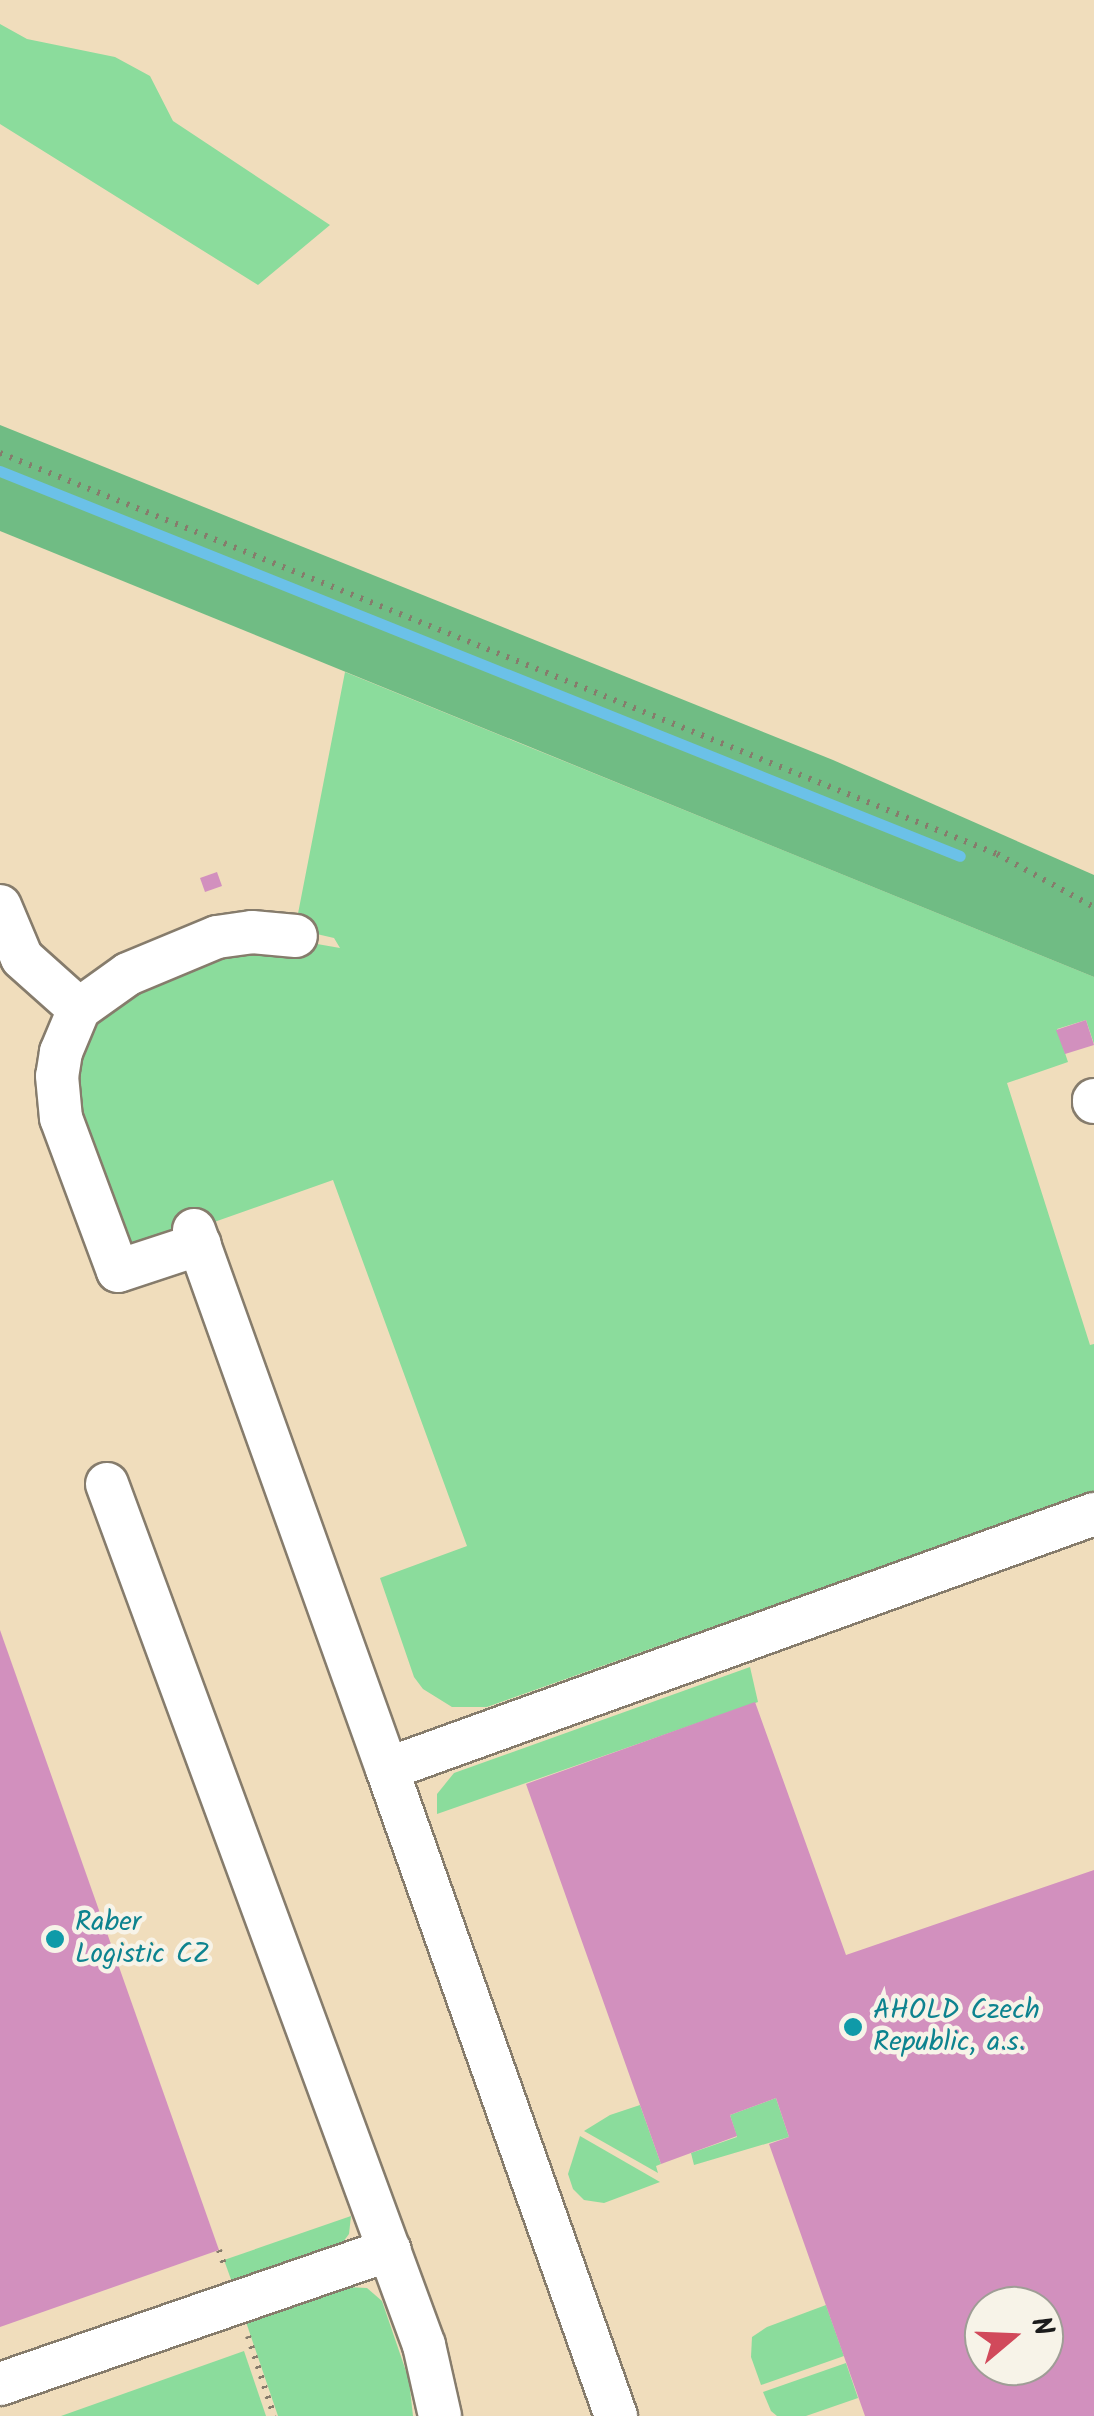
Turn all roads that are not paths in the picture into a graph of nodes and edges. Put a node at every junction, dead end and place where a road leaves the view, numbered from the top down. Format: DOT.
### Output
graph roads {
  1 [pos="0,906"];
  2 [pos="296,936"];
  3 [pos="78,1010"];
  4 [pos="107,1484"];
  5 [pos="1094,1514"];
  6 [pos="386,1769"];
  7 [pos="390,2250"];
  8 [pos="0,2384"];
  9 [pos="440,2416"];
  10 [pos="616,2416"];
  1 -- 3 [label="lane"];
  2 -- 3 [label="lane"];
  3 -- 6 [label="lane"];
  4 -- 7 [label="lane"];
  5 -- 6 [label="lane"];
  6 -- 10 [label="lane"];
  7 -- 8 [label="lane"];
  7 -- 9 [label="lane"];
}
